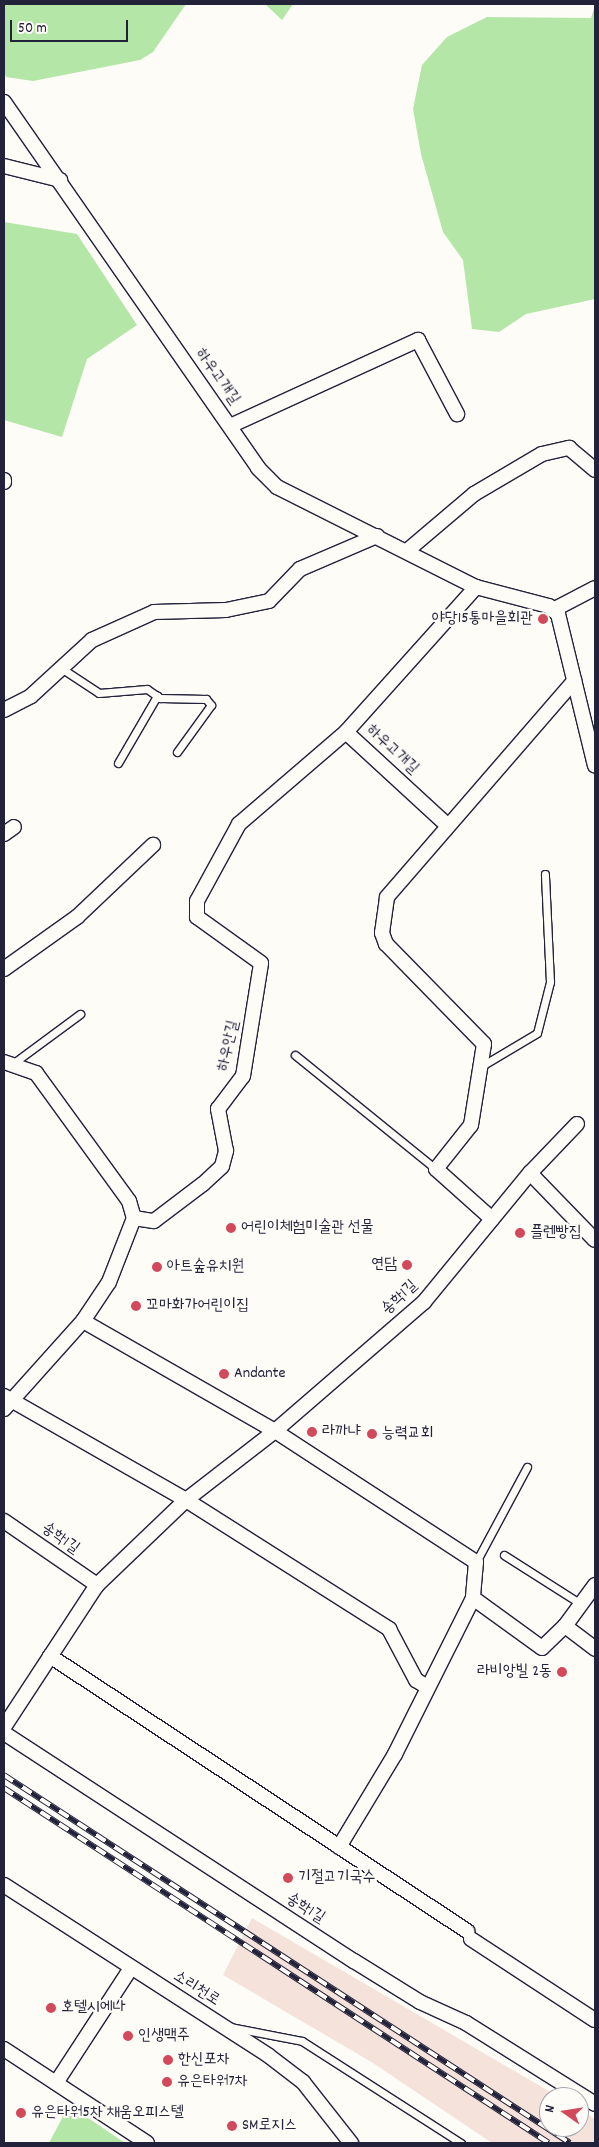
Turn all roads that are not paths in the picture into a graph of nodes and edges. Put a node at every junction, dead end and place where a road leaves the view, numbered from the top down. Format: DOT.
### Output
graph roads {
  1 [pos="4,102"];
  2 [pos="4,166"];
  3 [pos="60,180"];
  4 [pos="457,414"];
  5 [pos="230,426"];
  6 [pos="595,470"];
  7 [pos="377,536"];
  8 [pos="408,550"];
  9 [pos="476,587"];
  10 [pos="595,588"];
  11 [pos="553,610"];
  12 [pos="61,668"];
  13 [pos="574,681"];
  14 [pos="157,696"];
  15 [pos="4,710"];
  16 [pos="346,732"];
  17 [pos="177,752"];
  18 [pos="118,763"];
  19 [pos="595,766"];
  20 [pos="447,825"];
  21 [pos="153,845"];
  22 [pos="545,874"];
  23 [pos="4,968"];
  24 [pos="80,1014"];
  25 [pos="295,1056"];
  26 [pos="9,1062"];
  27 [pos="480,1067"];
  28 [pos="577,1124"];
  29 [pos="436,1169"];
  30 [pos="530,1173"];
  31 [pos="134,1218"];
  32 [pos="492,1219"];
  33 [pos="595,1240"];
  34 [pos="83,1321"];
  35 [pos="6,1402"];
  36 [pos="275,1431"];
  37 [pos="527,1467"];
  38 [pos="186,1500"];
  39 [pos="4,1521"];
  40 [pos="504,1555"];
  41 [pos="476,1562"];
  42 [pos="97,1585"];
  43 [pos="595,1585"];
  44 [pos="473,1598"];
  45 [pos="581,1604"];
  46 [pos="565,1626"];
  47 [pos="595,1650"];
  48 [pos="50,1656"];
  49 [pos="427,1687"];
  50 [pos="4,1727"];
  51 [pos="4,1733"];
  52 [pos="339,1847"];
  53 [pos="4,1885"];
  54 [pos="130,1968"];
  55 [pos="595,2020"];
  56 [pos="219,2025"];
  57 [pos="4,2050"];
  58 [pos="56,2083"];
  59 [pos="595,2104"];
  60 [pos="147,2143"];
  61 [pos="351,2143"];
  62 [pos="461,2143"];
  1 -- 3 [label="street, 하우고개길"];
  2 -- 3 [label="street"];
  3 -- 5 [label="street, 하우고개길"];
  4 -- 5 [label="street"];
  5 -- 7 [label="street, 하우고개길"];
  6 -- 8 [label="street"];
  7 -- 8 [label="street, 하우고개길"];
  7 -- 12 [label="street"];
  8 -- 9 [label="street, 하우고개길"];
  9 -- 11 [label="street, 하우고개길"];
  9 -- 16 [label="street, 하우고개길"];
  10 -- 11 [label="street"];
  11 -- 13 [label="street"];
  12 -- 14 [label="lane"];
  12 -- 15 [label="street"];
  13 -- 19 [label="street"];
  13 -- 20 [label="street"];
  14 -- 17 [label="lane"];
  14 -- 18 [label="lane"];
  16 -- 20 [label="street, 하우고개길"];
  16 -- 31 [label="street, 하우안길"];
  20 -- 27 [label="street"];
  21 -- 23 [label="street"];
  22 -- 27 [label="lane"];
  24 -- 26 [label="lane"];
  25 -- 29 [label="lane"];
  26 -- 31 [label="street"];
  27 -- 29 [label="street"];
  28 -- 30 [label="street, 송학1길"];
  29 -- 32 [label="street"];
  30 -- 32 [label="street, 송학1길"];
  30 -- 33 [label="street"];
  31 -- 34 [label="street"];
  32 -- 36 [label="street, 송학1길"];
  34 -- 35 [label="street"];
  34 -- 36 [label="street"];
  35 -- 38 [label="street"];
  36 -- 38 [label="street, 송학1길"];
  36 -- 41 [label="street"];
  37 -- 41 [label="lane"];
  38 -- 42 [label="street, 송학1길"];
  38 -- 49 [label="street"];
  39 -- 42 [label="street, 송학1길"];
  40 -- 45 [label="lane"];
  41 -- 44 [label="street"];
  42 -- 48 [label="street, 송학1길"];
  43 -- 45 [label="street"];
  44 -- 46 [label="street"];
  44 -- 49 [label="street"];
  45 -- 46 [label="street"];
  46 -- 47 [label="street"];
  48 -- 50 [label="street, 송학1길"];
  48 -- 52 [label="street"];
  49 -- 52 [label="street"];
  51 -- 59 [label="street, 송학1길"];
  52 -- 55 [label="street"];
  53 -- 54 [label="street, 소리천로"];
  54 -- 56 [label="street, 소리천로"];
  54 -- 58 [label="street"];
  56 -- 61 [label="street, 소리천로"];
  56 -- 62 [label="lane"];
  57 -- 58 [label="street"];
  58 -- 60 [label="street"];
}
